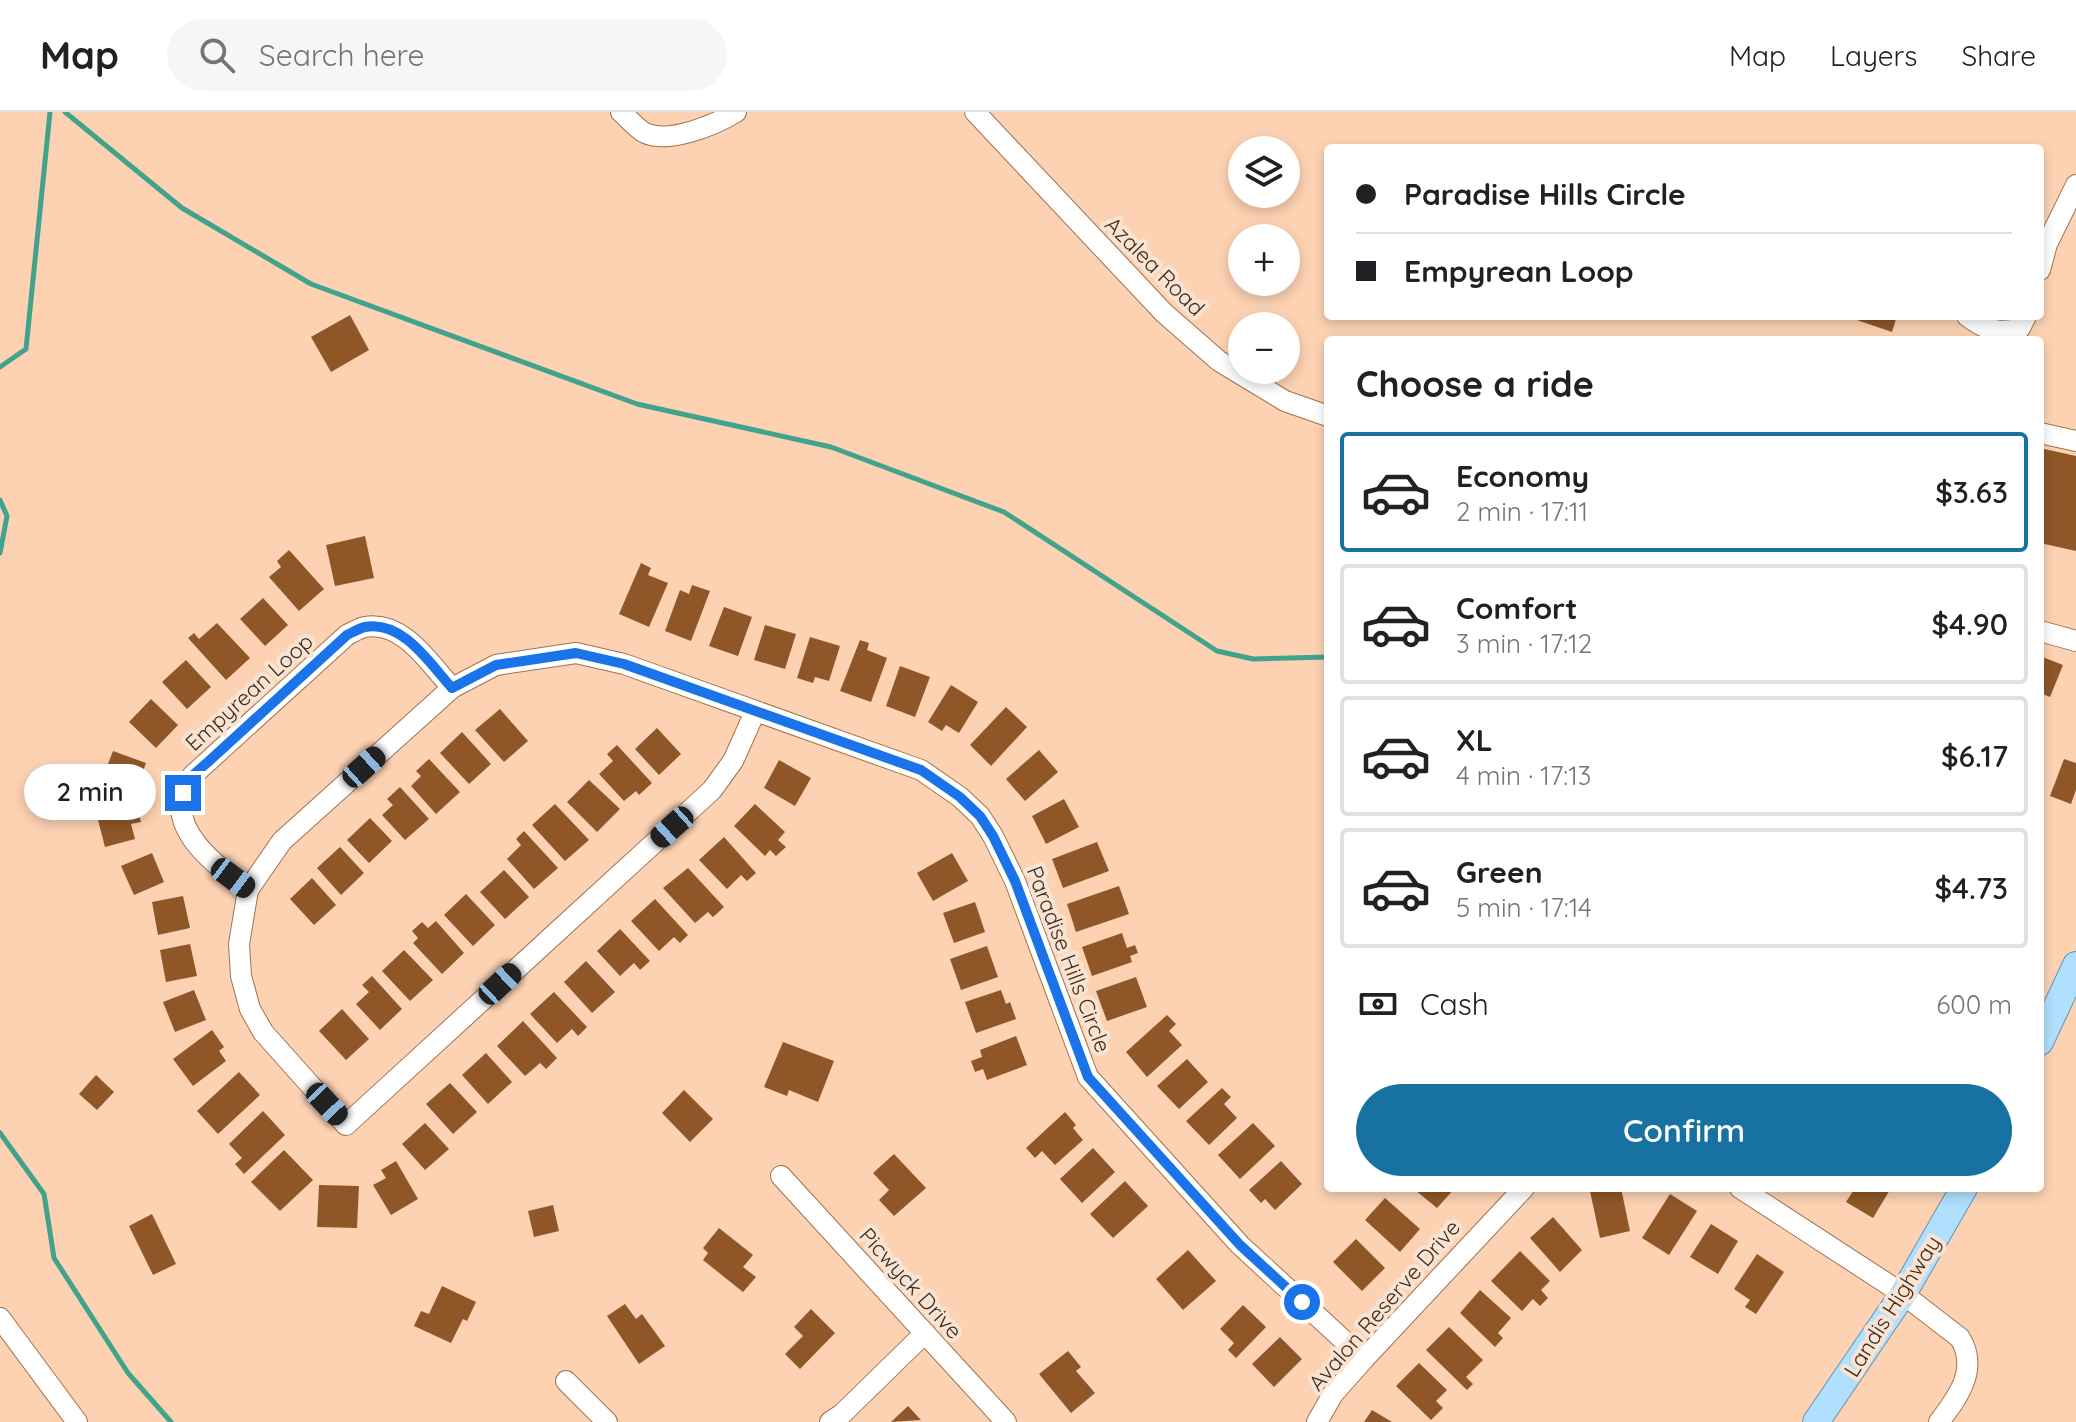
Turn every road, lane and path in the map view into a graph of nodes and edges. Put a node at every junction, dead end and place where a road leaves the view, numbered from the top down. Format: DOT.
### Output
graph roads {
  1 [pos="621,112"];
  2 [pos="736,112"];
  3 [pos="975,112"];
  4 [pos="2076,185"];
  5 [pos="2044,255"];
  6 [pos="1972,320"];
  7 [pos="2024,320"];
  8 [pos="1324,415"];
  9 [pos="2044,434"];
  10 [pos="2076,441"];
  11 [pos="2044,632"];
  12 [pos="2076,641"];
  13 [pos="452,688"];
  14 [pos="755,712"];
  15 [pos="248,890"];
  16 [pos="2076,965"];
  17 [pos="2044,1033"];
  18 [pos="781,1176"];
  19 [pos="1520,1192"];
  20 [pos="1746,1192"];
  21 [pos="1962,1192"];
  22 [pos="1903,1294"];
  23 [pos="0,1318"];
  24 [pos="925,1333"];
  25 [pos="1364,1359"];
  26 [pos="566,1381"];
  27 [pos="77,1422"];
  28 [pos="607,1422"];
  29 [pos="830,1422"];
  30 [pos="1006,1422"];
  31 [pos="1317,1422"];
  32 [pos="1816,1422"];
  33 [pos="1939,1422"];
  1 -- 2 [label="street"];
  3 -- 8 [label="street, Azalea Road"];
  4 -- 5 [label="street"];
  6 -- 7 [label="street"];
  9 -- 10 [label="street"];
  11 -- 12 [label="street"];
  13 -- 14 [label="street, Paradise Hills Circle"];
  13 -- 15 [label="street, Paradise Hills Circle"];
  13 -- 15 [label="street, Empyrean Loop"];
  14 -- 15 [label="street, Paradise Hills Circle"];
  14 -- 25 [label="street, Paradise Hills Circle"];
  16 -- 17 [label="main road"];
  18 -- 24 [label="street, Picwyck Drive"];
  19 -- 25 [label="street, Avalon Reserve Drive"];
  20 -- 22 [label="street"];
  21 -- 22 [label="main road, Landis Highway"];
  22 -- 32 [label="main road, Landis Highway"];
  22 -- 33 [label="street"];
  23 -- 27 [label="street"];
  24 -- 29 [label="street"];
  24 -- 30 [label="street, Picwyck Drive"];
  25 -- 31 [label="street, Avalon Reserve Drive"];
  26 -- 28 [label="street"];
}
